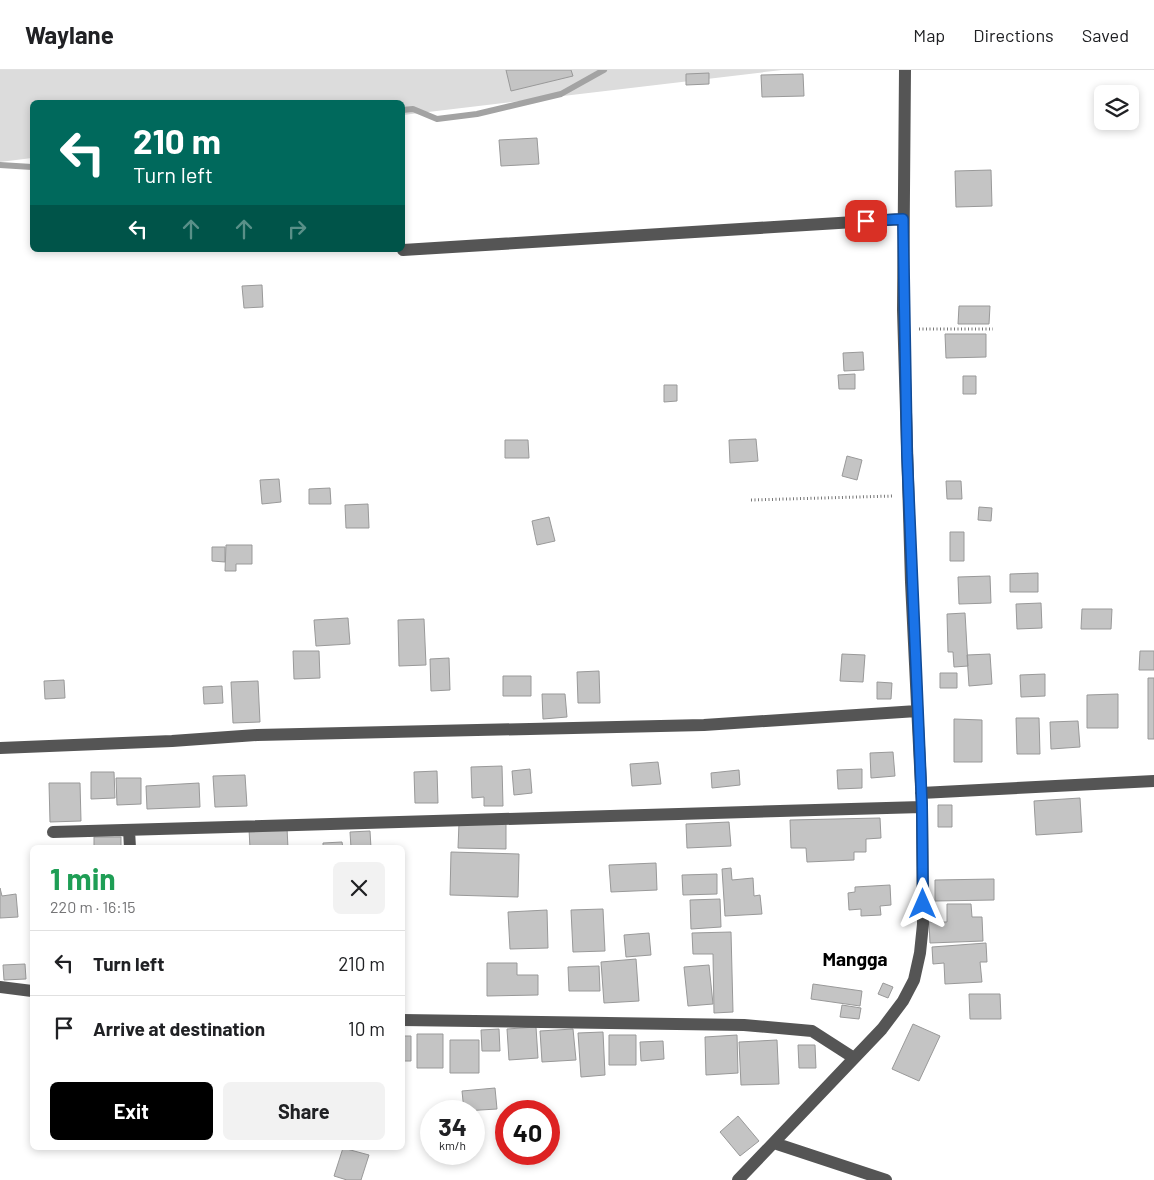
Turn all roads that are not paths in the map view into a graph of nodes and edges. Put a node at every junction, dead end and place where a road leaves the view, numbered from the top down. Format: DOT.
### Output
graph roads {
  1 [pos="905,70"];
  2 [pos="903,219"];
  3 [pos="405,250"];
  4 [pos="918,711"];
  5 [pos="0,748"];
  6 [pos="1154,781"];
  7 [pos="921,793"];
  8 [pos="922,807"];
  9 [pos="129,830"];
  10 [pos="53,832"];
  11 [pos="130,845"];
  12 [pos="0,987"];
  13 [pos="30,991"];
  14 [pos="405,1020"];
  15 [pos="854,1058"];
  16 [pos="774,1143"];
  17 [pos="738,1180"];
  18 [pos="886,1180"];
  1 -- 2 [label="street"];
  2 -- 3 [label="street"];
  2 -- 4 [label="street"];
  4 -- 5 [label="street"];
  4 -- 7 [label="street"];
  6 -- 7 [label="street"];
  7 -- 8 [label="street"];
  8 -- 9 [label="street"];
  8 -- 15 [label="street"];
  9 -- 10 [label="street"];
  9 -- 11 [label="street"];
  12 -- 13 [label="street"];
  14 -- 15 [label="street"];
  15 -- 16 [label="street"];
  16 -- 17 [label="street"];
  16 -- 18 [label="street"];
}
